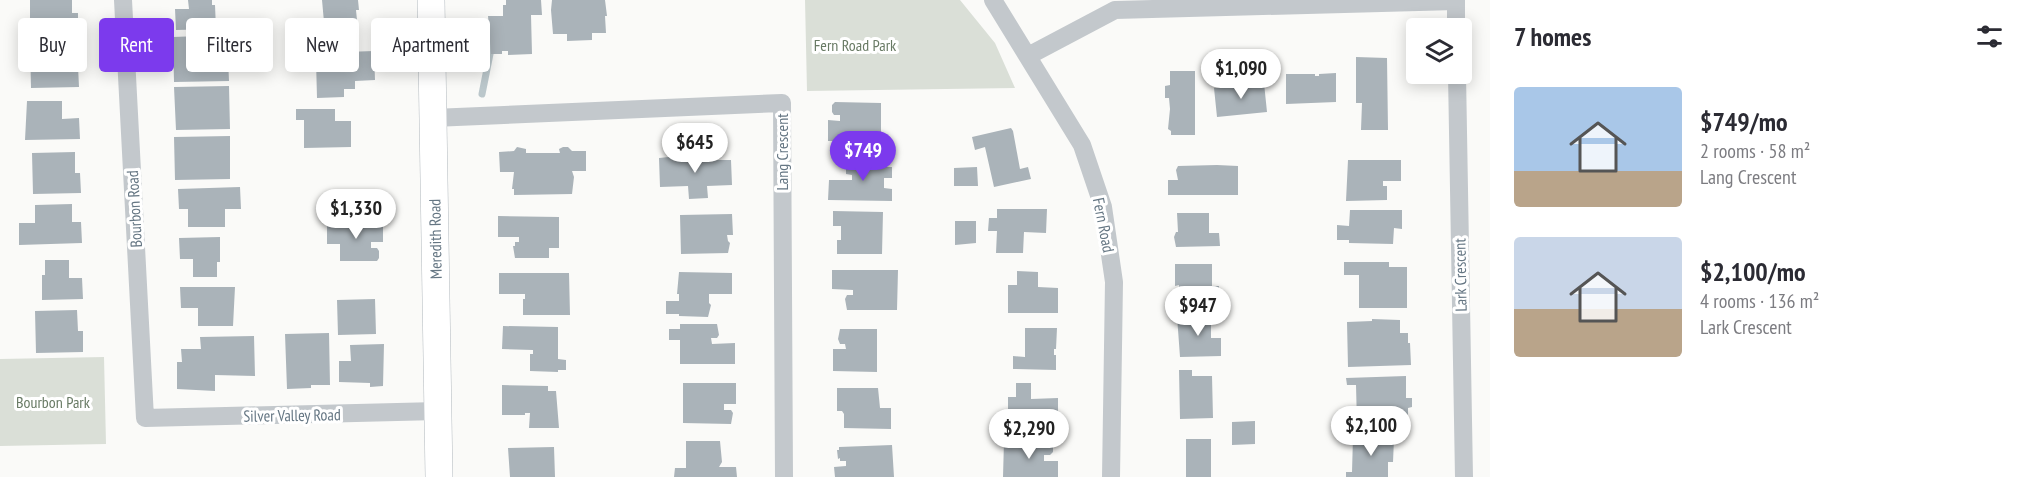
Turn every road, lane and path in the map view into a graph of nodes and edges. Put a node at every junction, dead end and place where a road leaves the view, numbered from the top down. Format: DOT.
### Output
graph roads {
  1 [pos="123,0"];
  2 [pos="431,0"];
  3 [pos="993,0"];
  4 [pos="1456,18"];
  5 [pos="1028,56"];
  6 [pos="1457,84"];
  7 [pos="433,118"];
  8 [pos="438,411"];
  9 [pos="145,418"];
  10 [pos="439,477"];
  11 [pos="784,477"];
  12 [pos="1111,477"];
  13 [pos="1464,477"];
  1 -- 9 [label="street, Bourbon Road"];
  2 -- 7 [label="street, Meredith Road"];
  3 -- 5 [label="street, Fern Road"];
  4 -- 5 [label="street"];
  5 -- 12 [label="street, Fern Road"];
  6 -- 13 [label="street, Lark Crescent"];
  7 -- 8 [label="street, Meredith Road"];
  7 -- 11 [label="street, Lang Crescent"];
  8 -- 9 [label="street, Silver Valley Road"];
  8 -- 10 [label="street, Meredith Road"];
}
